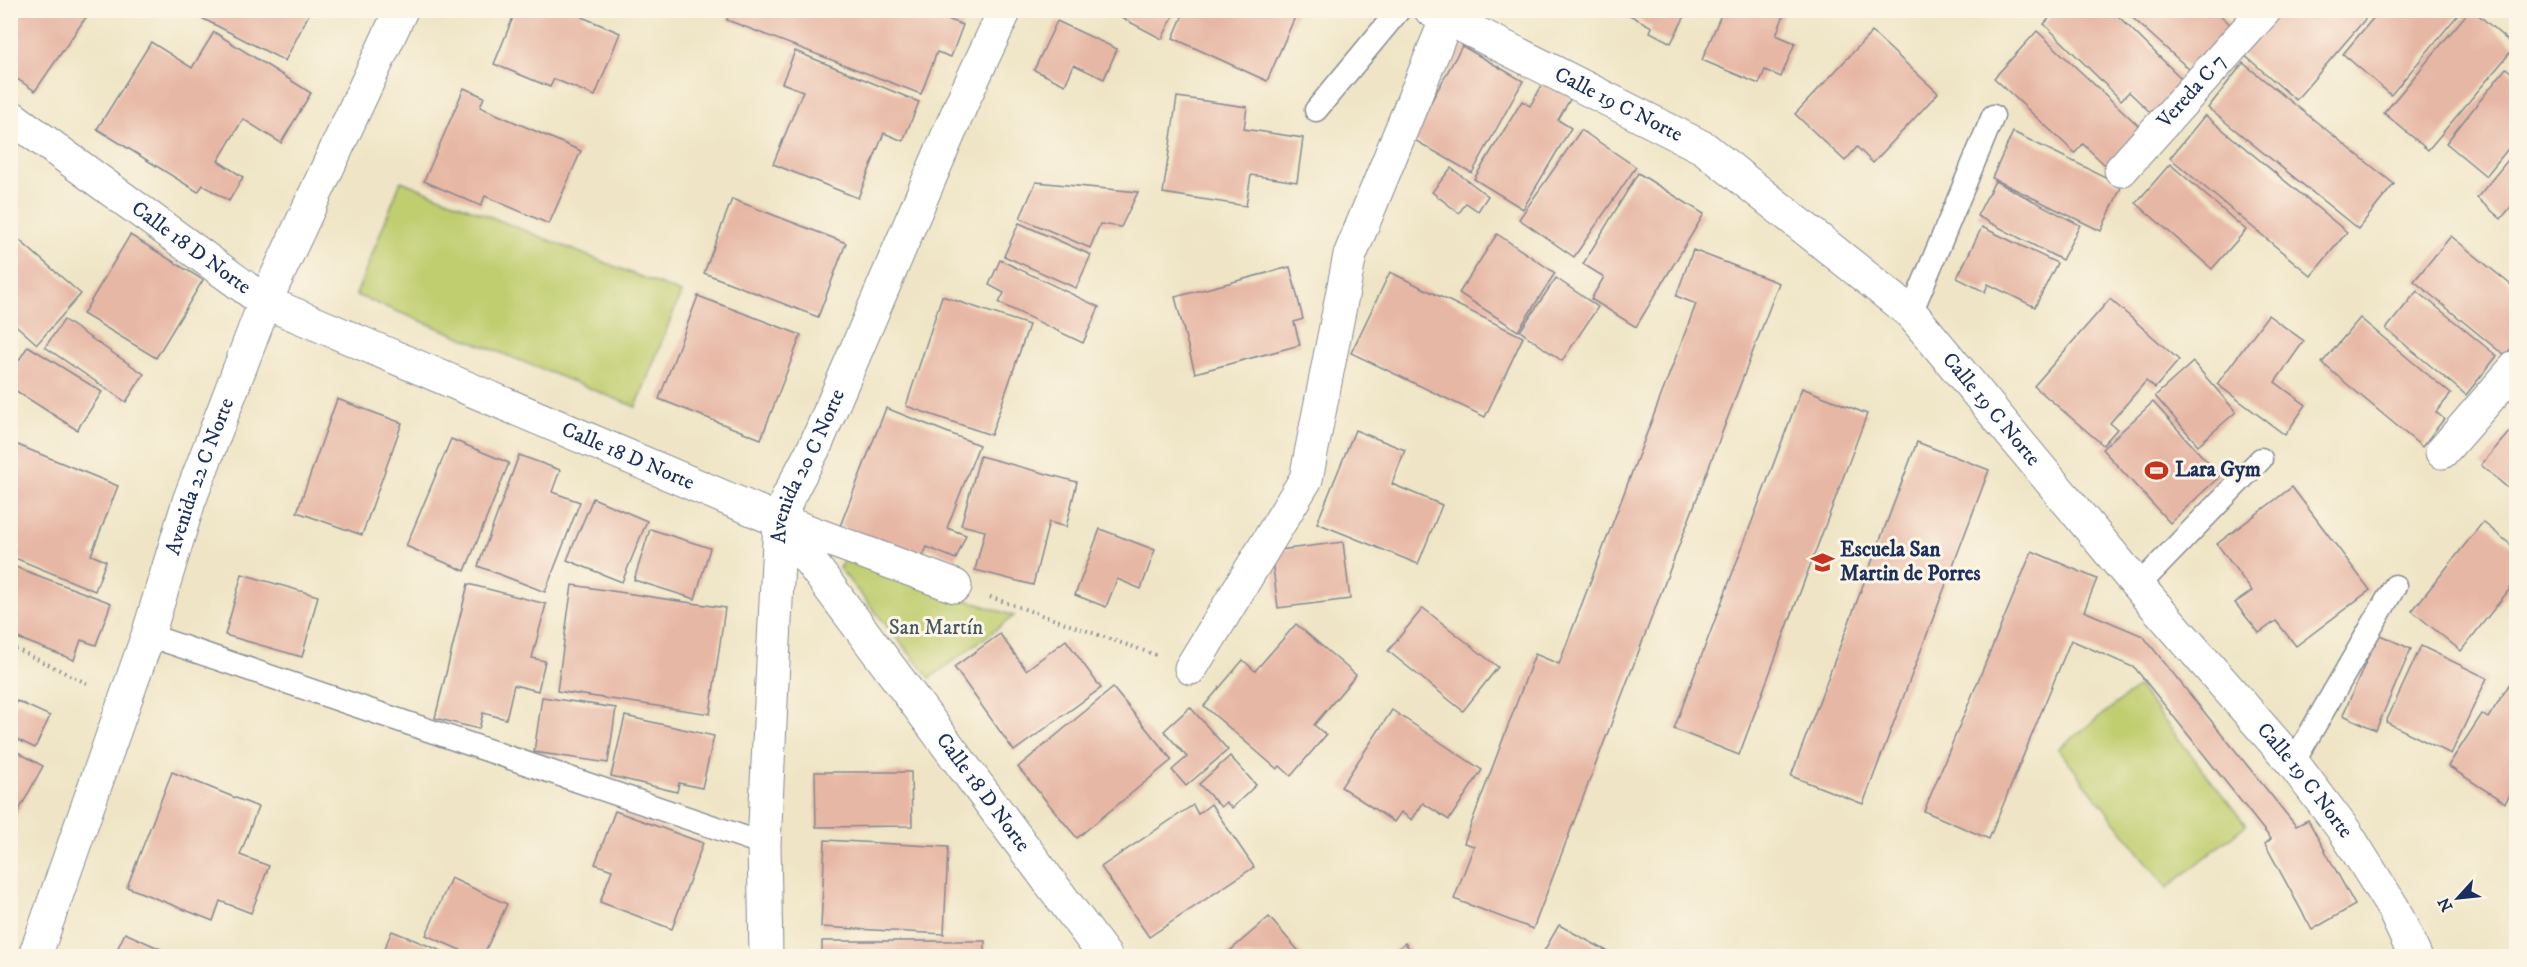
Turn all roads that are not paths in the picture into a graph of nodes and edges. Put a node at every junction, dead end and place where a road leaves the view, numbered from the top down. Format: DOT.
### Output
graph roads {
  1 [pos="401,10"];
  2 [pos="1005,10"];
  3 [pos="1399,10"];
  4 [pos="2265,10"];
  5 [pos="1439,14"];
  6 [pos="1316,110"];
  7 [pos="1993,116"];
  8 [pos="10,117"];
  9 [pos="2121,170"];
  10 [pos="265,302"];
  11 [pos="1911,313"];
  12 [pos="2517,367"];
  13 [pos="2442,452"];
  14 [pos="2261,459"];
  15 [pos="780,521"];
  16 [pos="2395,585"];
  17 [pos="955,586"];
  18 [pos="2138,586"];
  19 [pos="148,635"];
  20 [pos="1191,668"];
  21 [pos="2293,763"];
  22 [pos="764,844"];
  23 [pos="35,957"];
  24 [pos="766,957"];
  25 [pos="1105,957"];
  26 [pos="2415,957"];
  1 -- 10 [label="street, Avenida 22 C Norte"];
  2 -- 15 [label="street, Avenida 20 C Norte"];
  3 -- 6 [label="lane"];
  4 -- 9 [label="street, Vereda C 7"];
  5 -- 11 [label="street, Calle 19 C Norte"];
  5 -- 20 [label="street"];
  7 -- 11 [label="lane"];
  8 -- 10 [label="street, Calle 18 D Norte"];
  10 -- 15 [label="street, Calle 18 D Norte"];
  10 -- 19 [label="street, Avenida 22 C Norte"];
  11 -- 18 [label="street, Calle 19 C Norte"];
  12 -- 13 [label="street"];
  14 -- 18 [label="lane"];
  15 -- 17 [label="street"];
  15 -- 22 [label="street, Avenida 20 C Norte"];
  15 -- 25 [label="street, Calle 18 D Norte"];
  16 -- 21 [label="lane"];
  18 -- 21 [label="street, Calle 19 C Norte"];
  19 -- 22 [label="lane"];
  19 -- 23 [label="street, Avenida 22 C Norte"];
  21 -- 26 [label="street, Calle 19 C Norte"];
  22 -- 24 [label="street, Avenida 20 C Norte"];
}
